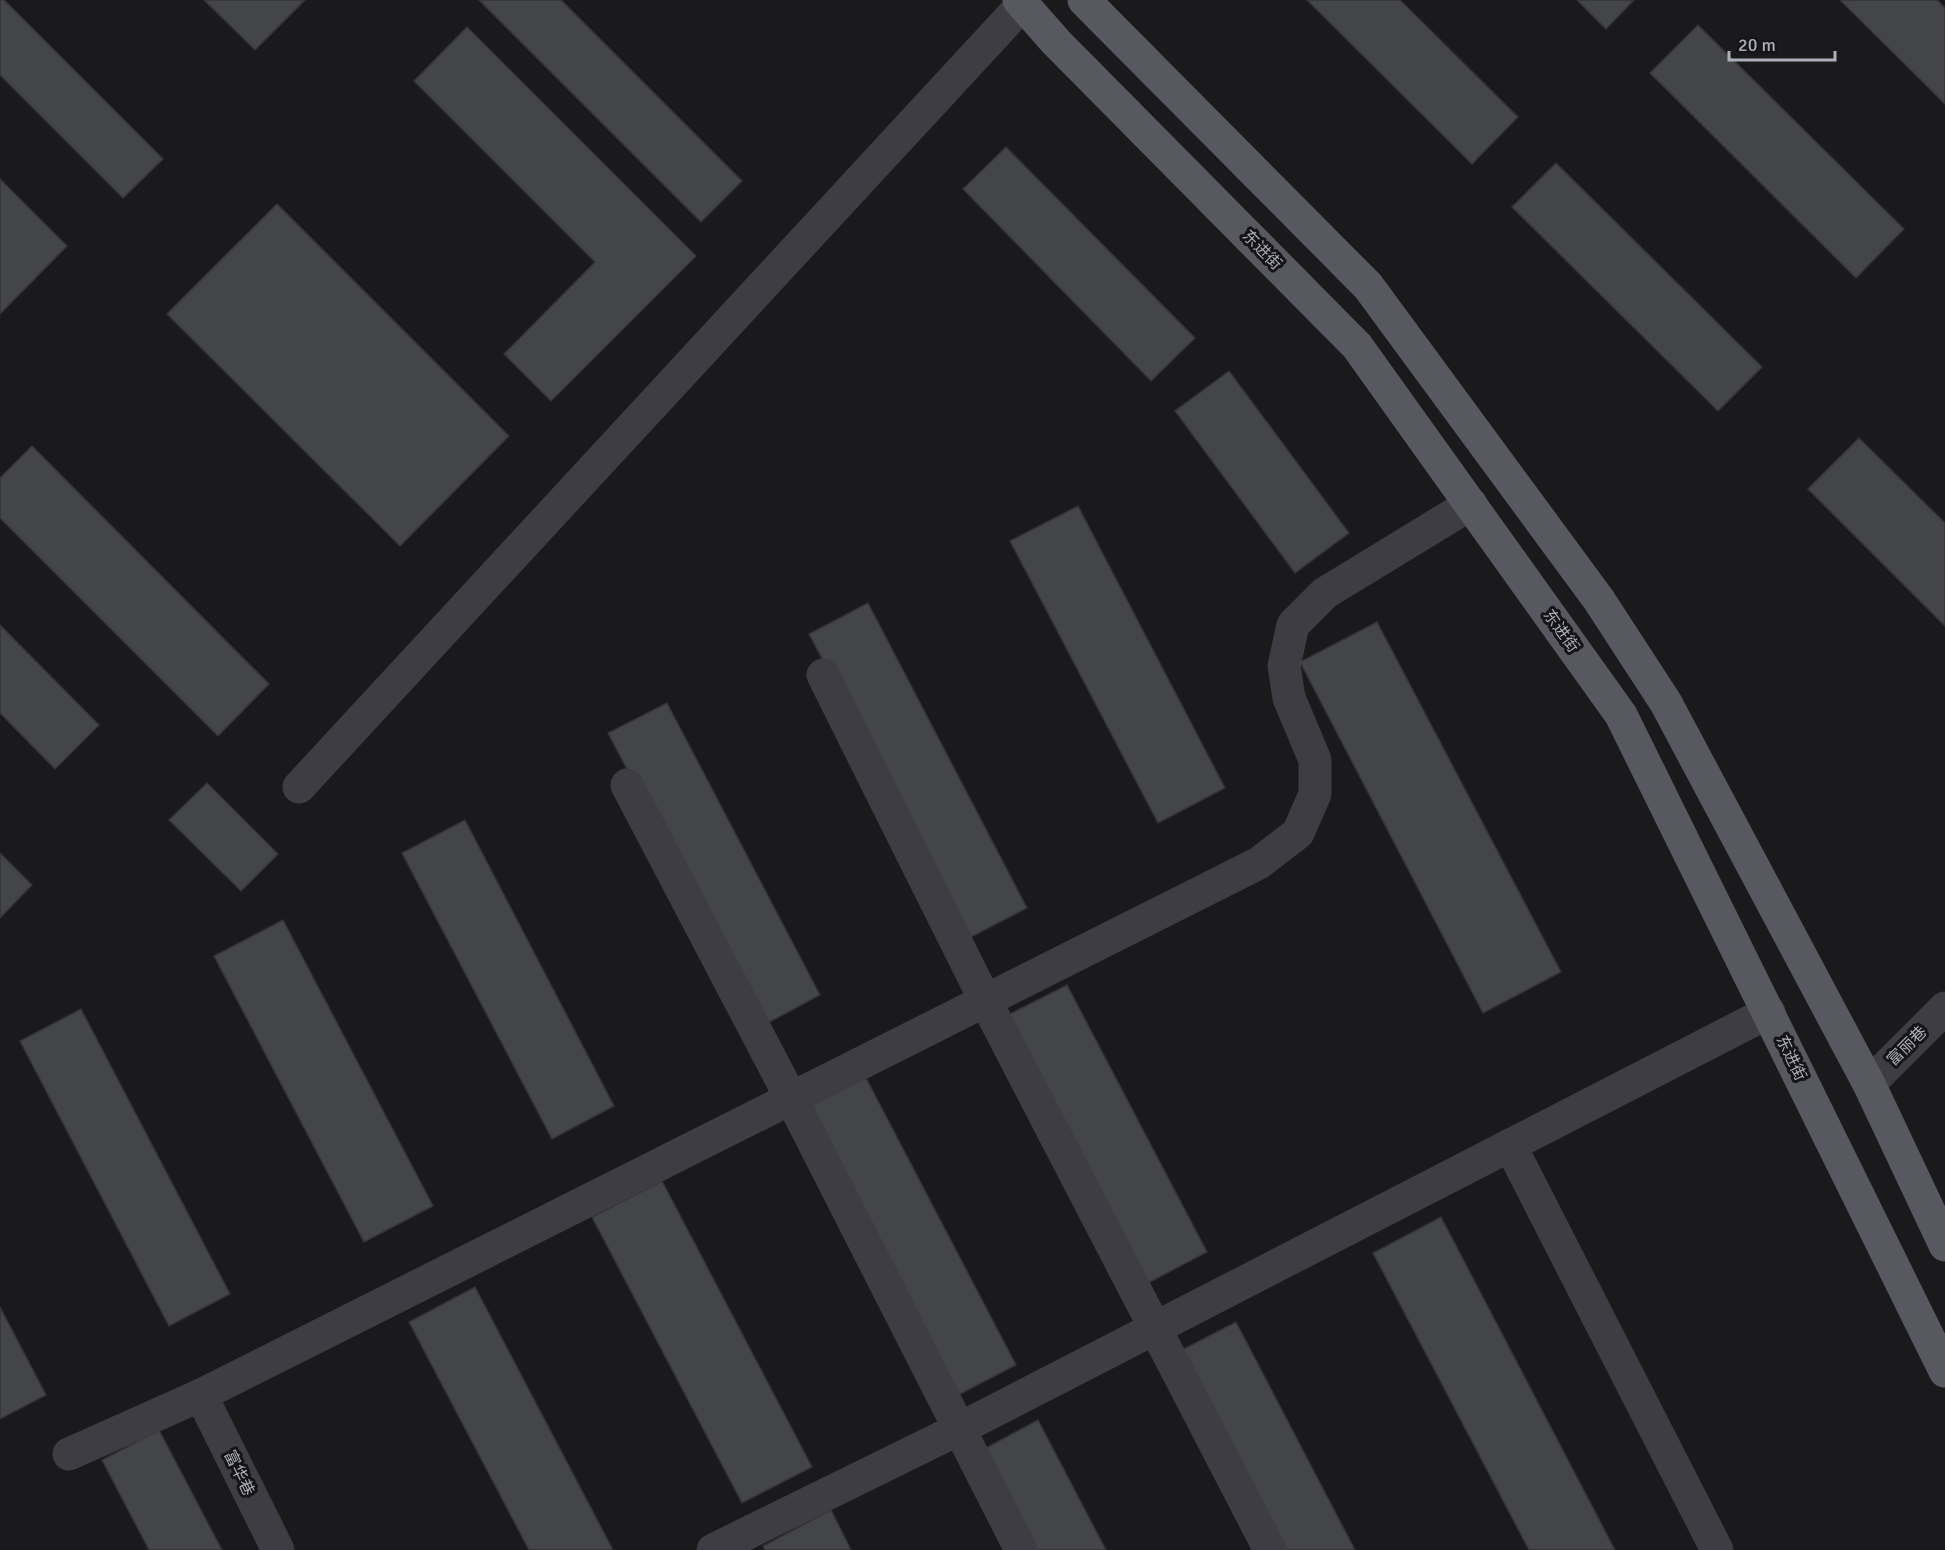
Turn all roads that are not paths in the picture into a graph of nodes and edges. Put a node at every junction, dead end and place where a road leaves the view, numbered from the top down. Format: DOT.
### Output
graph roads {
  1 [pos="1088,1"];
  2 [pos="1038,13"];
  3 [pos="1471,504"];
  4 [pos="823,675"];
  5 [pos="627,785"];
  6 [pos="299,787"];
  7 [pos="986,1000"];
  8 [pos="1945,1008"];
  9 [pos="1769,1012"];
  10 [pos="1869,1084"];
  11 [pos="791,1098"];
  12 [pos="1510,1145"];
  13 [pos="1945,1245"];
  14 [pos="1156,1328"];
  15 [pos="1945,1371"];
  16 [pos="201,1395"];
  17 [pos="959,1429"];
  18 [pos="69,1454"];
  19 [pos="278,1550"];
  20 [pos="714,1550"];
  21 [pos="1021,1550"];
  22 [pos="1270,1550"];
  23 [pos="1717,1550"];
  1 -- 2 [label="main road"];
  1 -- 10 [label="main road"];
  2 -- 3 [label="main road, 东进街"];
  2 -- 6 [label="street"];
  3 -- 7 [label="street"];
  3 -- 9 [label="main road, 东进街"];
  4 -- 7 [label="street"];
  5 -- 11 [label="street"];
  7 -- 11 [label="street"];
  7 -- 14 [label="street"];
  8 -- 10 [label="street, 富丽巷"];
  9 -- 12 [label="street"];
  9 -- 15 [label="main road, 东进街"];
  10 -- 13 [label="main road"];
  11 -- 16 [label="street"];
  11 -- 17 [label="street"];
  12 -- 14 [label="street"];
  12 -- 23 [label="street"];
  14 -- 17 [label="street"];
  14 -- 22 [label="street"];
  16 -- 18 [label="street"];
  16 -- 19 [label="street, 富华巷"];
  17 -- 20 [label="street"];
  17 -- 21 [label="street"];
}
